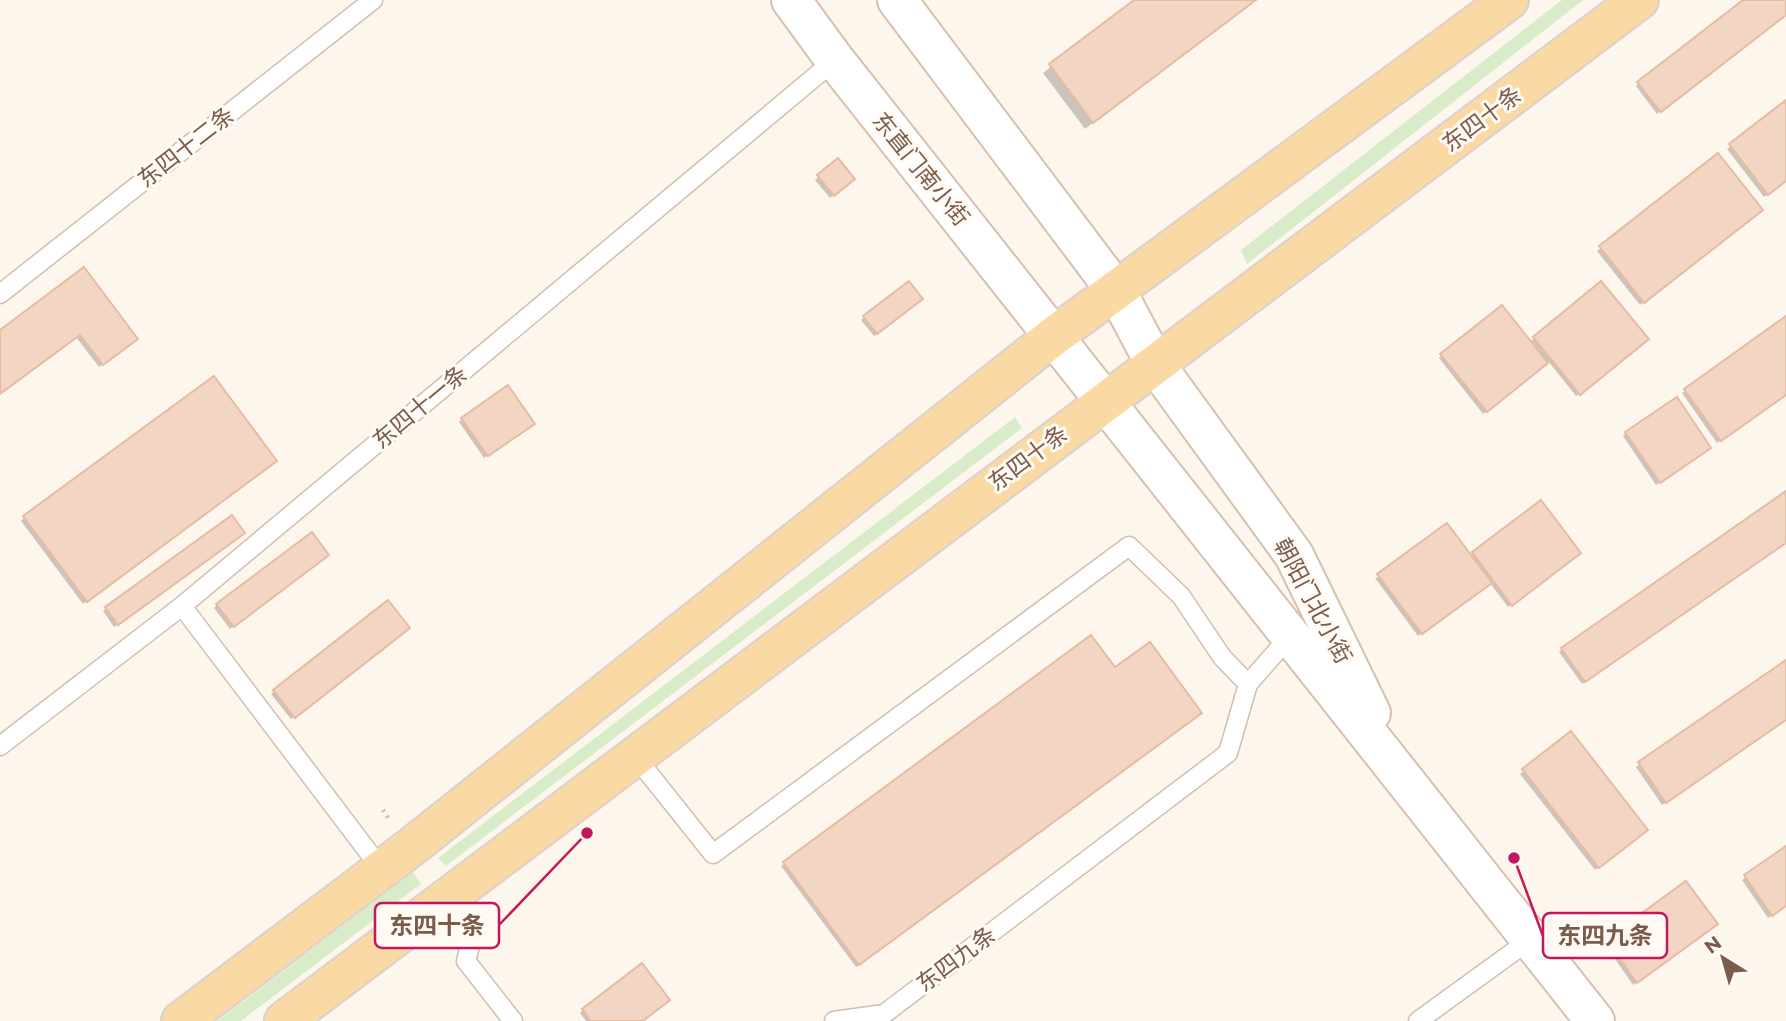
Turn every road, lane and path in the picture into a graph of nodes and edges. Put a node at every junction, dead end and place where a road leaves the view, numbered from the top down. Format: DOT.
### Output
graph roads {
  1 [pos="373,0"];
  2 [pos="791,0"];
  3 [pos="897,0"];
  4 [pos="1509,0"];
  5 [pos="1639,0"];
  6 [pos="835,60"];
  7 [pos="1117,292"];
  8 [pos="0,294"];
  9 [pos="1054,336"];
  10 [pos="1155,364"];
  11 [pos="1104,401"];
  12 [pos="182,606"];
  13 [pos="1290,636"];
  14 [pos="1248,684"];
  15 [pos="0,746"];
  16 [pos="634,755"];
  17 [pos="1404,781"];
  18 [pos="382,870"];
  19 [pos="446,898"];
  20 [pos="1531,939"];
  21 [pos="181,1021"];
  22 [pos="284,1021"];
  23 [pos="513,1021"];
  24 [pos="834,1021"];
  25 [pos="1418,1021"];
  26 [pos="1595,1021"];
  1 -- 8 [label="lane, 东四十二条"];
  2 -- 6 [label="main road, 东直门南小街"];
  3 -- 7 [label="main road"];
  4 -- 7 [label="main road"];
  5 -- 10 [label="main road, 东四十条"];
  6 -- 9 [label="main road, 东直门南小街"];
  6 -- 12 [label="lane, 东四十一条"];
  7 -- 9 [label="main road"];
  7 -- 10 [label="main road, 朝阳门北小街"];
  9 -- 11 [label="main road, 东直门南小街"];
  9 -- 18 [label="main road"];
  10 -- 11 [label="main road, 东四十条"];
  10 -- 17 [label="main road, 朝阳门北小街"];
  11 -- 13 [label="main road, 朝阳门北小街"];
  11 -- 16 [label="main road, 东四十条"];
  12 -- 15 [label="lane, 东四十一条"];
  12 -- 18 [label="lane"];
  13 -- 14 [label="lane, 东四九条"];
  13 -- 17 [label="main road, 朝阳门北小街"];
  14 -- 16 [label="lane"];
  14 -- 24 [label="lane, 东四九条"];
  16 -- 19 [label="main road, 东四十条"];
  17 -- 20 [label="main road, 朝阳门北小街"];
  18 -- 21 [label="main road"];
  19 -- 22 [label="main road, 东四十条"];
  19 -- 23 [label="lane"];
  20 -- 25 [label="lane"];
  20 -- 26 [label="main road, 朝阳门北小街"];
}
